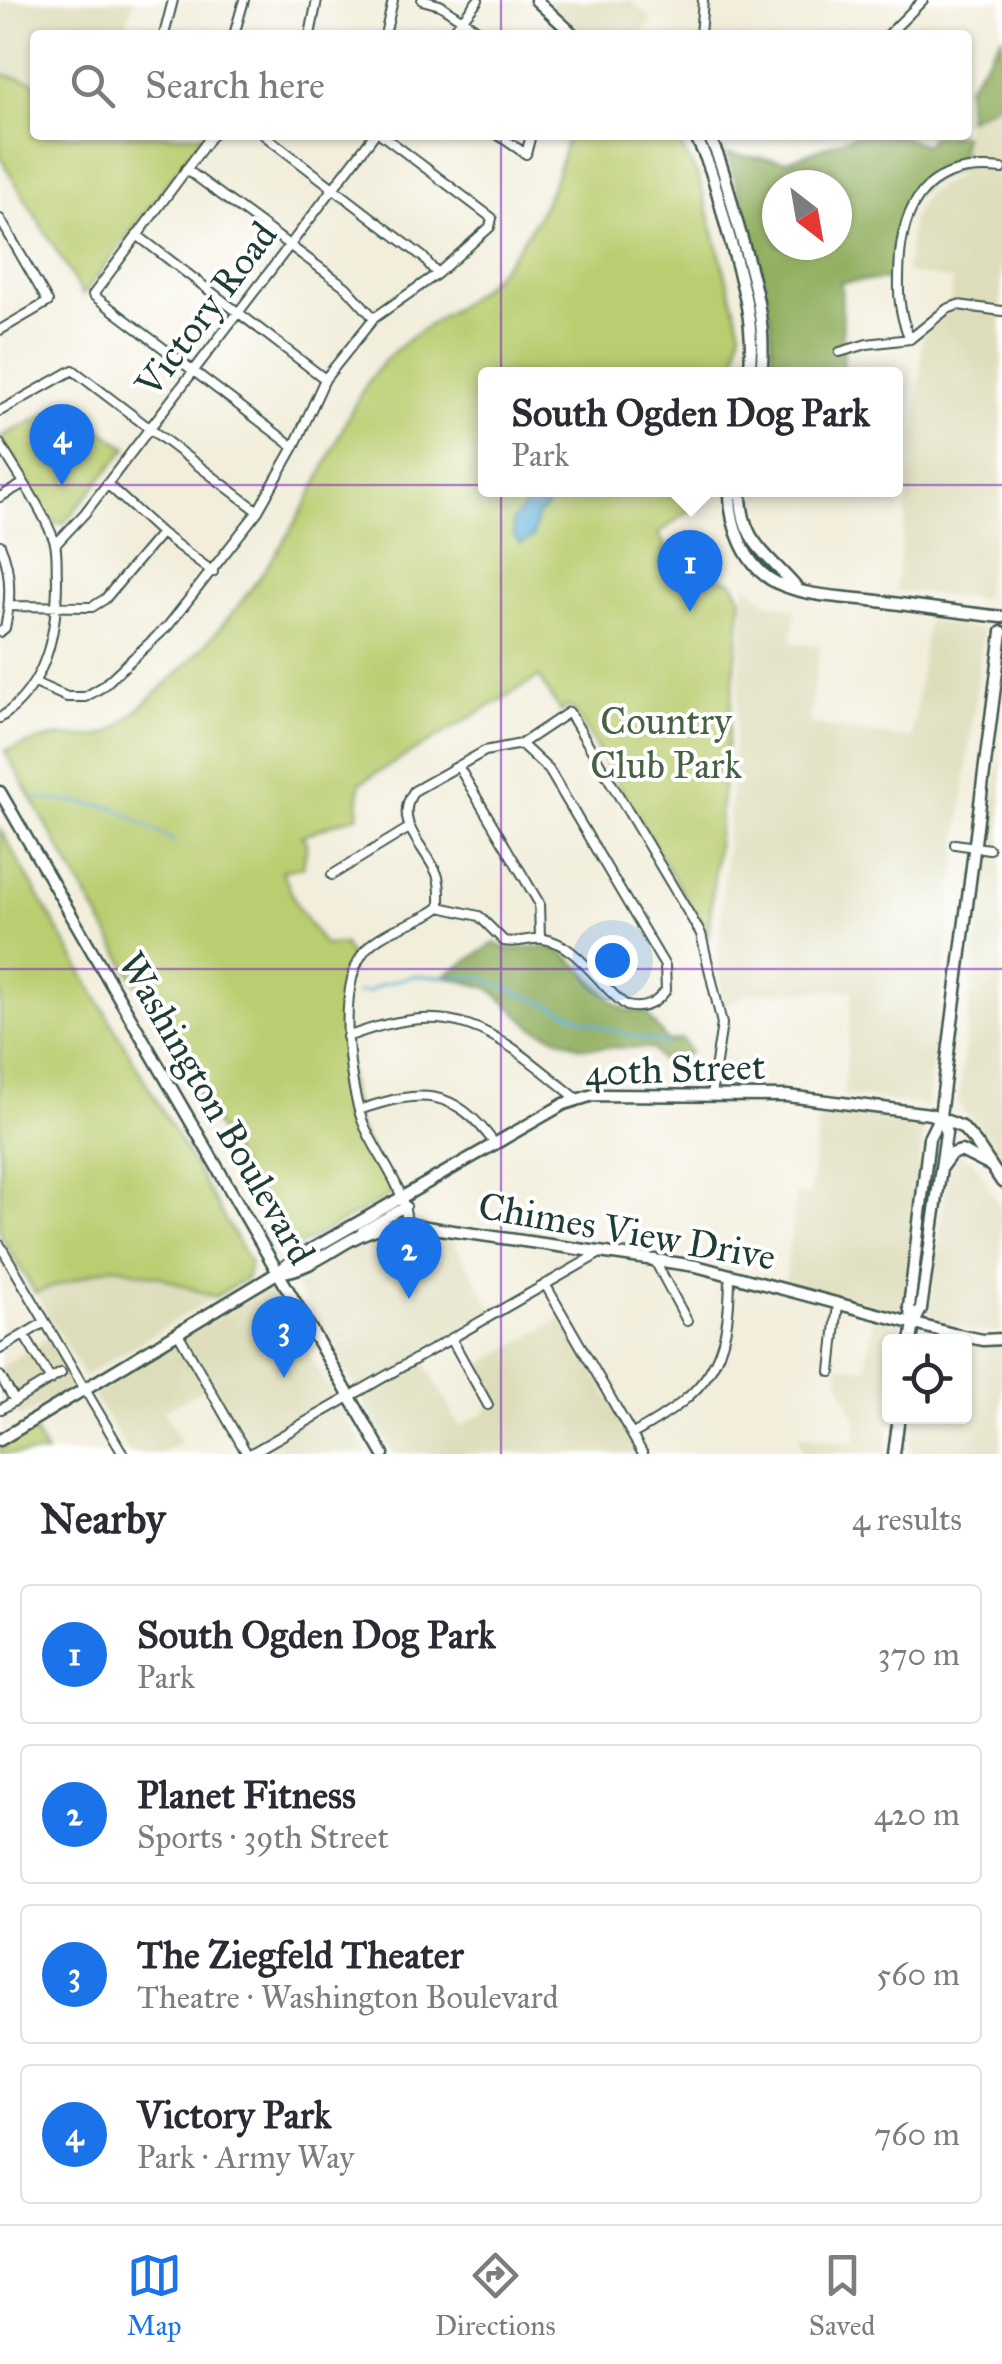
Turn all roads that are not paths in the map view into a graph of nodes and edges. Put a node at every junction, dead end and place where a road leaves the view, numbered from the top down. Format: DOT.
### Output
graph roads {
  1 [pos="173,0"];
  2 [pos="244,0"];
  3 [pos="317,0"];
  4 [pos="393,0"];
  5 [pos="422,0"];
  6 [pos="478,0"];
  7 [pos="536,0"];
  8 [pos="703,0"];
  9 [pos="923,0"];
  10 [pos="462,19"];
  11 [pos="165,30"];
  12 [pos="235,30"];
  13 [pos="311,30"];
  14 [pos="386,30"];
  15 [pos="454,30"];
  16 [pos="477,30"];
  17 [pos="569,30"];
  18 [pos="700,30"];
  19 [pos="893,30"];
  20 [pos="208,140"];
  21 [pos="270,140"];
  22 [pos="374,140"];
  23 [pos="385,140"];
  24 [pos="505,140"];
  25 [pos="530,140"];
  26 [pos="696,140"];
  27 [pos="710,140"];
  28 [pos="1002,168"];
  29 [pos="186,169"];
  30 [pos="332,188"];
  31 [pos="0,219"];
  32 [pos="137,235"];
  33 [pos="12,240"];
  34 [pos="289,245"];
  35 [pos="0,247"];
  36 [pos="437,274"];
  37 [pos="1002,311"];
  38 [pos="238,312"];
  39 [pos="374,318"];
  40 [pos="0,330"];
  41 [pos="910,339"];
  42 [pos="840,352"];
  43 [pos="750,367"];
  44 [pos="761,367"];
  45 [pos="194,370"];
  46 [pos="325,379"];
  47 [pos="0,411"];
  48 [pos="150,428"];
  49 [pos="0,444"];
  50 [pos="294,447"];
  51 [pos="23,484"];
  52 [pos="107,484"];
  53 [pos="0,497"];
  54 [pos="731,497"];
  55 [pos="742,497"];
  56 [pos="258,510"];
  57 [pos="161,533"];
  58 [pos="0,544"];
  59 [pos="56,544"];
  60 [pos="213,572"];
  61 [pos="797,588"];
  62 [pos="10,606"];
  63 [pos="55,608"];
  64 [pos="1002,618"];
  65 [pos="0,632"];
  66 [pos="1002,632"];
  67 [pos="35,683"];
  68 [pos="0,718"];
  69 [pos="521,744"];
  70 [pos="458,766"];
  71 [pos="0,792"];
  72 [pos="409,828"];
  73 [pos="955,844"];
  74 [pos="974,846"];
  75 [pos="989,848"];
  76 [pos="332,875"];
  77 [pos="440,907"];
  78 [pos="540,938"];
  79 [pos="347,1037"];
  80 [pos="712,1095"];
  81 [pos="576,1098"];
  82 [pos="359,1110"];
  83 [pos="940,1110"];
  84 [pos="495,1144"];
  85 [pos="941,1167"];
  86 [pos="994,1169"];
  87 [pos="1002,1182"];
  88 [pos="405,1202"];
  89 [pos="407,1225"];
  90 [pos="358,1234"];
  91 [pos="0,1245"];
  92 [pos="602,1252"];
  93 [pos="654,1260"];
  94 [pos="277,1273"];
  95 [pos="730,1274"];
  96 [pos="545,1284"];
  97 [pos="838,1304"];
  98 [pos="687,1321"];
  99 [pos="45,1322"];
  100 [pos="914,1323"];
  101 [pos="178,1333"];
  102 [pos="912,1334"];
  103 [pos="24,1335"];
  104 [pos="452,1340"];
  105 [pos="1002,1340"];
  106 [pos="0,1349"];
  107 [pos="832,1372"];
  108 [pos="61,1374"];
  109 [pos="0,1376"];
  110 [pos="51,1380"];
  111 [pos="85,1389"];
  112 [pos="350,1398"];
  113 [pos="15,1401"];
  114 [pos="488,1404"];
  115 [pos="1,1409"];
  116 [pos="898,1424"];
  117 [pos="633,1434"];
  118 [pos="0,1440"];
  119 [pos="122,1454"];
  120 [pos="248,1454"];
  121 [pos="382,1454"];
  122 [pos="643,1454"];
  123 [pos="894,1454"];
  1 -- 11 [label="street"];
  2 -- 12 [label="street"];
  3 -- 13 [label="street"];
  4 -- 14 [label="street"];
  5 -- 10 [label="street"];
  6 -- 10 [label="street"];
  7 -- 17 [label="main road"];
  8 -- 18 [label="street"];
  9 -- 19 [label="street"];
  10 -- 15 [label="street"];
  10 -- 16 [label="street"];
  20 -- 29 [label="street"];
  21 -- 30 [label="street"];
  22 -- 30 [label="street, Victory Road"];
  23 -- 36 [label="street"];
  24 -- 25 [label="street"];
  26 -- 43 [label="main road"];
  27 -- 44 [label="main road"];
  28 -- 41 [label="street"];
  29 -- 32 [label="street"];
  29 -- 34 [label="street"];
  30 -- 34 [label="street, Victory Road"];
  30 -- 36 [label="street"];
  31 -- 33 [label="street"];
  32 -- 38 [label="street"];
  32 -- 45 [label="street"];
  33 -- 35 [label="street"];
  33 -- 40 [label="street"];
  34 -- 38 [label="street, Victory Road"];
  34 -- 39 [label="street"];
  36 -- 39 [label="street"];
  37 -- 41 [label="street"];
  38 -- 45 [label="street, Victory Road"];
  38 -- 46 [label="street"];
  39 -- 46 [label="street"];
  41 -- 42 [label="street"];
  45 -- 48 [label="street, Victory Road"];
  45 -- 50 [label="street"];
  46 -- 50 [label="street"];
  47 -- 48 [label="street"];
  48 -- 52 [label="street, Victory Road"];
  48 -- 56 [label="street"];
  49 -- 51 [label="street"];
  50 -- 56 [label="street"];
  51 -- 53 [label="street"];
  51 -- 59 [label="street"];
  52 -- 57 [label="street"];
  52 -- 59 [label="street, Victory Road"];
  54 -- 61 [label="main road"];
  55 -- 61 [label="main road"];
  56 -- 60 [label="street"];
  57 -- 60 [label="street"];
  57 -- 63 [label="street"];
  58 -- 62 [label="street"];
  59 -- 63 [label="street"];
  60 -- 67 [label="street"];
  61 -- 64 [label="main road"];
  62 -- 63 [label="street"];
  62 -- 65 [label="street"];
  63 -- 67 [label="street"];
  66 -- 74 [label="main road"];
  67 -- 68 [label="street"];
  69 -- 70 [label="street"];
  69 -- 78 [label="street"];
  69 -- 80 [label="street"];
  70 -- 72 [label="street"];
  70 -- 78 [label="street"];
  71 -- 94 [label="main road, Washington Boulevard"];
  72 -- 76 [label="street"];
  72 -- 77 [label="street"];
  73 -- 74 [label="street"];
  74 -- 75 [label="street"];
  74 -- 83 [label="main road"];
  77 -- 78 [label="street"];
  77 -- 79 [label="street"];
  79 -- 81 [label="street"];
  79 -- 82 [label="street"];
  80 -- 81 [label="main road, 40th Street"];
  80 -- 83 [label="main road, 40th Street"];
  81 -- 84 [label="main road, 40th Street"];
  82 -- 84 [label="street"];
  82 -- 88 [label="street"];
  83 -- 85 [label="main road"];
  83 -- 86 [label="main road"];
  83 -- 100 [label="main road"];
  84 -- 88 [label="main road, 40th Street"];
  85 -- 86 [label="main road"];
  85 -- 100 [label="main road"];
  86 -- 87 [label="main road"];
  88 -- 89 [label="street"];
  88 -- 90 [label="street, 40th Street"];
  88 -- 94 [label="main road, 40th Street"];
  89 -- 90 [label="main road, Chimes View Drive"];
  89 -- 92 [label="main road, Chimes View Drive"];
  90 -- 94 [label="main road, 40th Street"];
  91 -- 99 [label="street"];
  92 -- 93 [label="main road, Chimes View Drive"];
  92 -- 96 [label="street"];
  93 -- 95 [label="main road, Chimes View Drive"];
  93 -- 98 [label="street"];
  94 -- 101 [label="main road, 40th Street"];
  94 -- 112 [label="main road, Washington Boulevard"];
  95 -- 97 [label="main road, Chimes View Drive"];
  95 -- 117 [label="street"];
  96 -- 104 [label="street"];
  96 -- 117 [label="street"];
  97 -- 100 [label="main road, Chimes View Drive"];
  97 -- 107 [label="street"];
  99 -- 103 [label="street"];
  99 -- 111 [label="street"];
  100 -- 102 [label="main road"];
  100 -- 105 [label="main road, Chimes View Drive"];
  101 -- 111 [label="main road, 40th Street"];
  101 -- 120 [label="street"];
  103 -- 106 [label="street"];
  103 -- 110 [label="street"];
  104 -- 112 [label="street"];
  104 -- 114 [label="street"];
  108 -- 110 [label="street"];
  109 -- 113 [label="street"];
  110 -- 113 [label="street"];
  111 -- 118 [label="main road, 40th Street"];
  111 -- 119 [label="street"];
  112 -- 120 [label="street"];
  112 -- 121 [label="main road, Washington Boulevard"];
  113 -- 115 [label="street"];
  116 -- 123 [label="main road"];
  117 -- 122 [label="street"];
}
